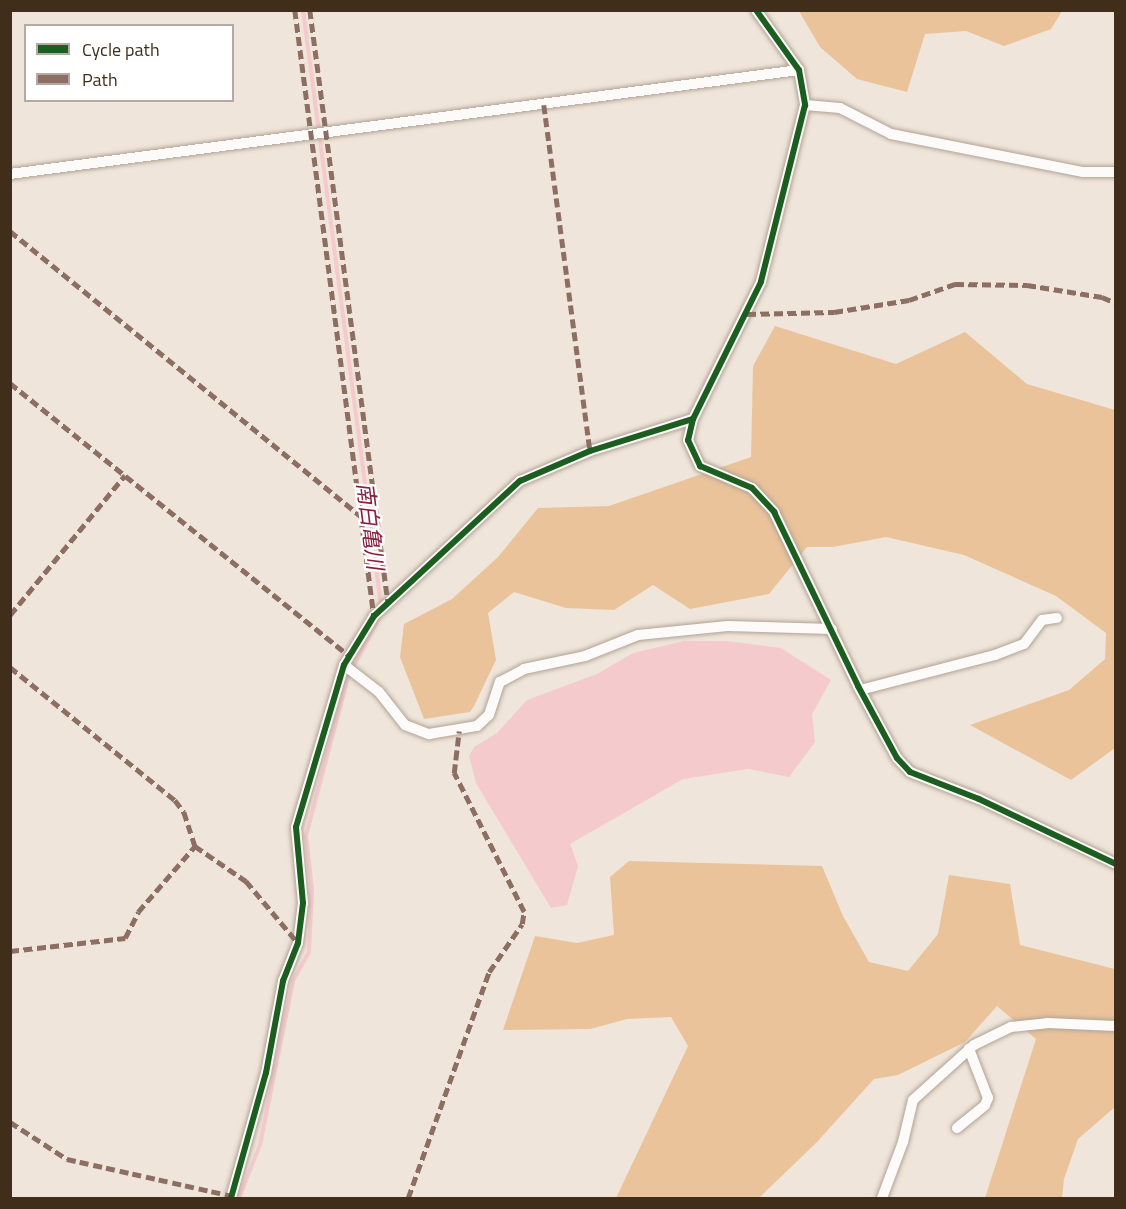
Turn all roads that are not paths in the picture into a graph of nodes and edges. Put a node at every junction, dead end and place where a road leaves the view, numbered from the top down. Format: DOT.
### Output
graph roads {
  1 [pos="756,10"];
  2 [pos="798,70"];
  3 [pos="805,105"];
  4 [pos="1116,172"];
  5 [pos="10,174"];
  6 [pos="693,419"];
  7 [pos="1057,618"];
  8 [pos="832,629"];
  9 [pos="344,665"];
  10 [pos="860,690"];
  11 [pos="1116,864"];
  12 [pos="1116,1026"];
  13 [pos="969,1049"];
  14 [pos="957,1128"];
  15 [pos="231,1198"];
  16 [pos="882,1198"];
  1 -- 2 [label="street"];
  2 -- 3 [label="street"];
  2 -- 5 [label="street"];
  3 -- 4 [label="street"];
  3 -- 6 [label="street"];
  6 -- 8 [label="street"];
  6 -- 9 [label="street"];
  7 -- 10 [label="street"];
  8 -- 9 [label="street"];
  8 -- 10 [label="street"];
  9 -- 15 [label="street"];
  10 -- 11 [label="street"];
  12 -- 13 [label="street"];
  13 -- 14 [label="street"];
  13 -- 16 [label="street"];
}
